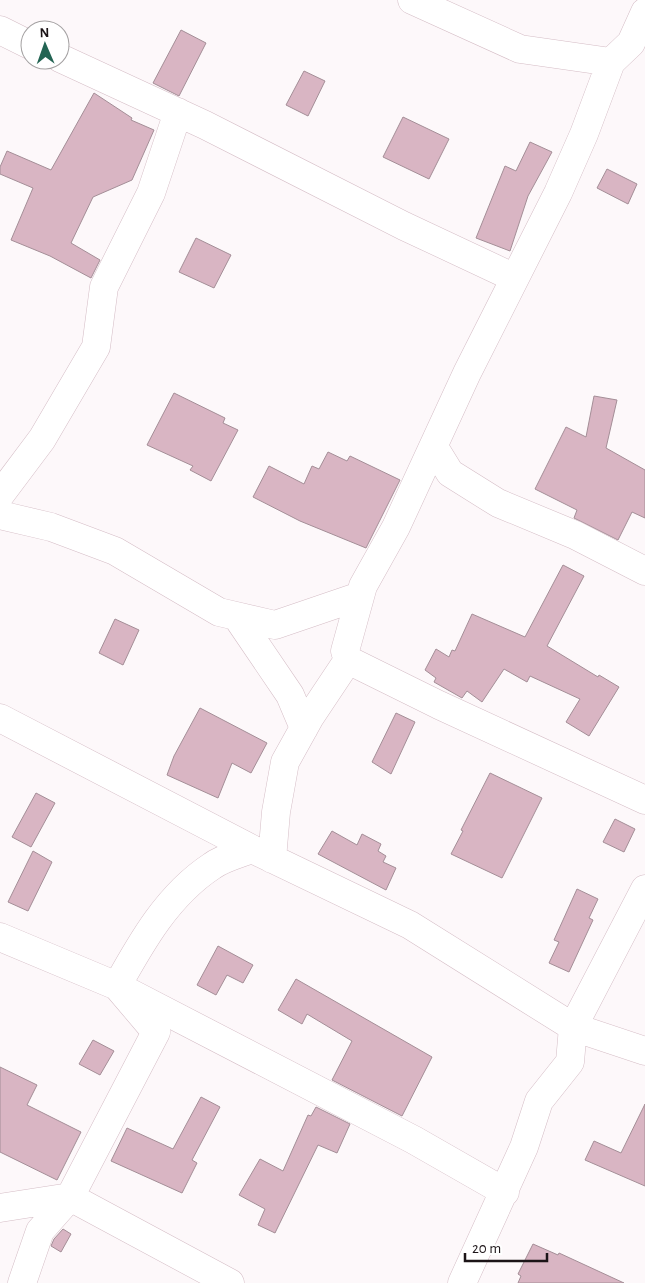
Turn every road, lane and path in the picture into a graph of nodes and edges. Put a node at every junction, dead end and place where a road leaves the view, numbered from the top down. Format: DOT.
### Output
graph roads {
  1 [pos="412,0"];
  2 [pos="645,12"];
  3 [pos="0,30"];
  4 [pos="20,40"];
  5 [pos="611,62"];
  6 [pos="70,63"];
  7 [pos="178,112"];
  8 [pos="515,278"];
  9 [pos="434,447"];
  10 [pos="0,495"];
  11 [pos="0,515"];
  12 [pos="645,571"];
  13 [pos="360,596"];
  14 [pos="238,617"];
  15 [pos="348,660"];
  16 [pos="0,718"];
  17 [pos="304,728"];
  18 [pos="645,800"];
  19 [pos="262,854"];
  20 [pos="645,889"];
  21 [pos="0,937"];
  22 [pos="117,986"];
  23 [pos="572,1027"];
  24 [pos="645,1051"];
  25 [pos="505,1192"];
  26 [pos="70,1197"];
  27 [pos="0,1208"];
  28 [pos="22,1283"];
  29 [pos="230,1283"];
  30 [pos="462,1283"];
  1 -- 5 [label="street"];
  2 -- 5 [label="street"];
  3 -- 4 [label="street"];
  5 -- 8 [label="street"];
  6 -- 7 [label="street"];
  7 -- 8 [label="street"];
  7 -- 10 [label="street"];
  8 -- 9 [label="street"];
  9 -- 12 [label="street"];
  9 -- 13 [label="street"];
  11 -- 14 [label="street"];
  13 -- 14 [label="street"];
  13 -- 15 [label="street"];
  14 -- 17 [label="street"];
  15 -- 17 [label="street"];
  15 -- 18 [label="street"];
  16 -- 19 [label="street"];
  17 -- 19 [label="street"];
  19 -- 22 [label="street"];
  19 -- 23 [label="street"];
  20 -- 23 [label="street"];
  21 -- 22 [label="street"];
  22 -- 25 [label="street"];
  22 -- 26 [label="street"];
  23 -- 24 [label="street"];
  23 -- 25 [label="street"];
  25 -- 30 [label="street"];
  26 -- 27 [label="street"];
  26 -- 28 [label="street"];
  26 -- 29 [label="street"];
}
